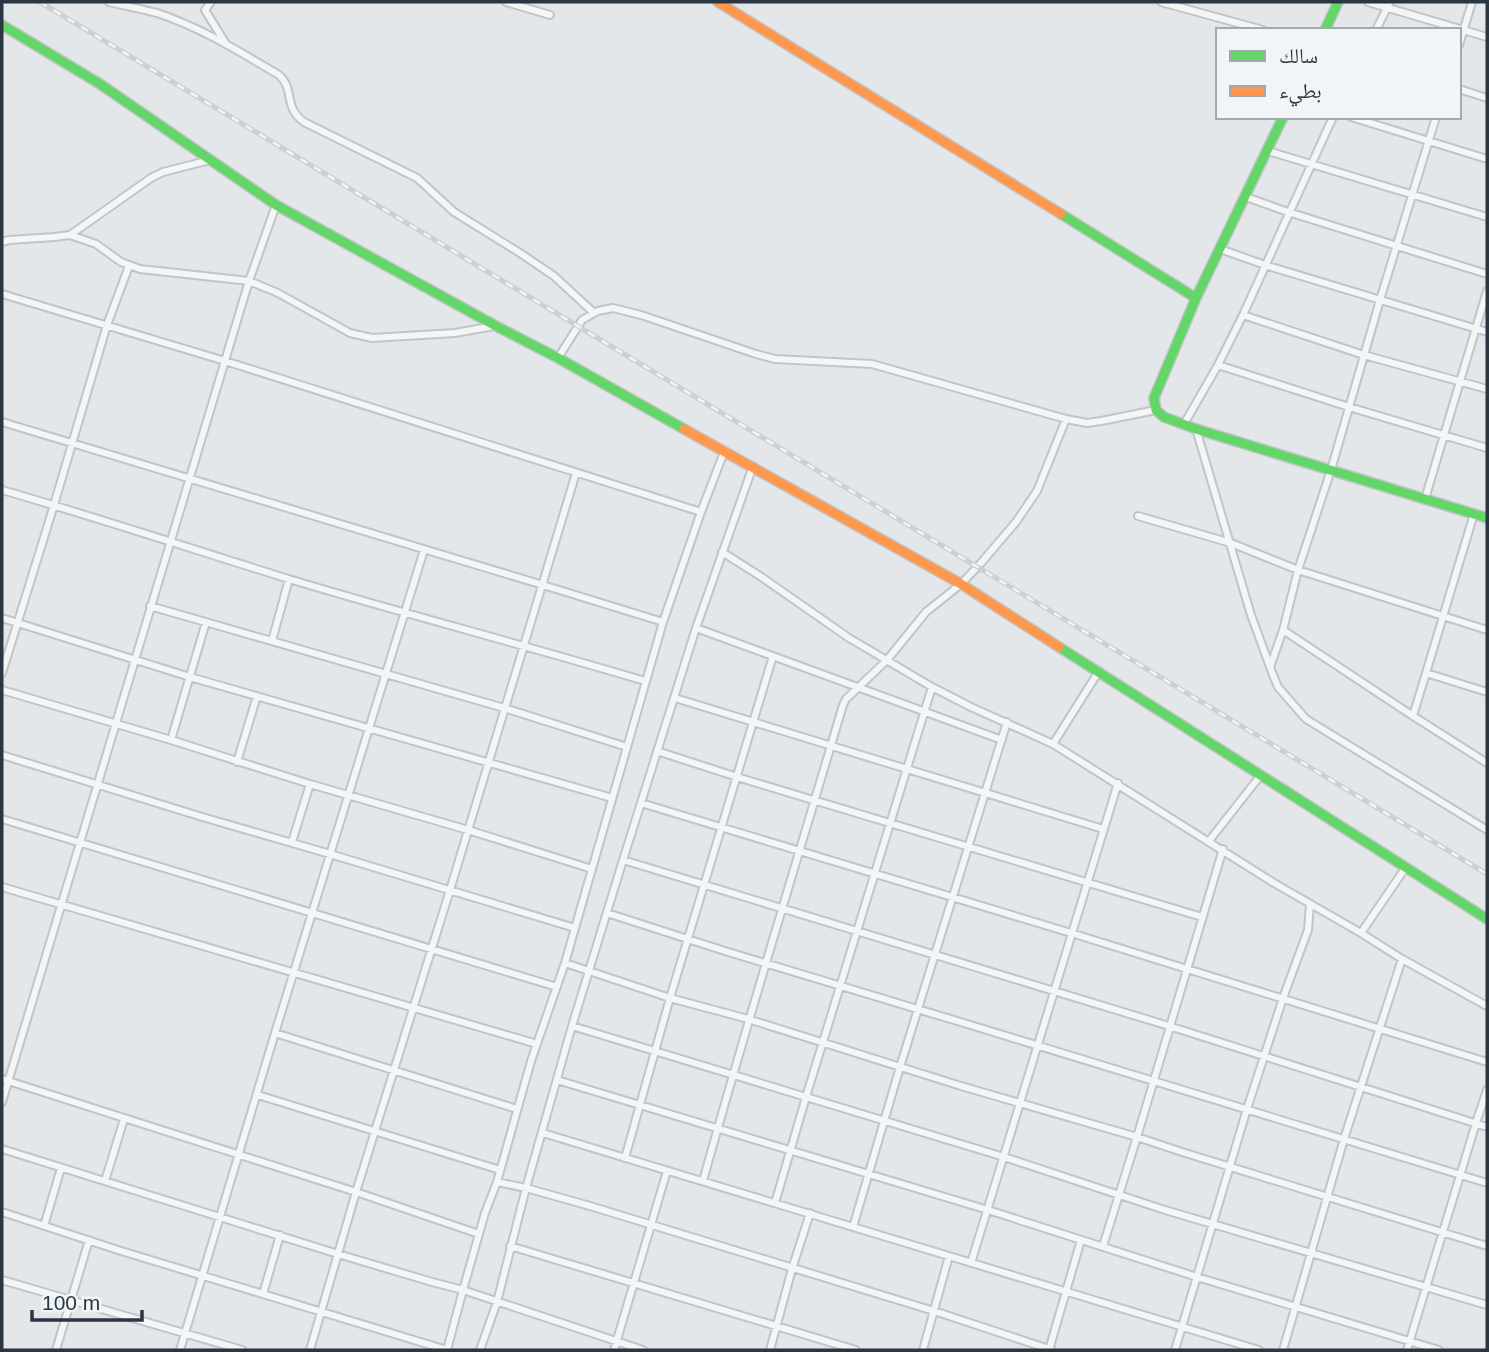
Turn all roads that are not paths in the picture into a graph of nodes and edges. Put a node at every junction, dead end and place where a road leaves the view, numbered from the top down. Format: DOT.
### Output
graph roads {
  1 [pos="109,2"];
  2 [pos="211,2"];
  3 [pos="506,2"];
  4 [pos="718,2"];
  5 [pos="1161,2"];
  6 [pos="1338,2"];
  7 [pos="1368,2"];
  8 [pos="1472,2"];
  9 [pos="120,3"];
  10 [pos="1172,3"];
  11 [pos="1388,5"];
  12 [pos="550,15"];
  13 [pos="2,25"];
  14 [pos="1257,28"];
  15 [pos="1326,28"];
  16 [pos="1377,28"];
  17 [pos="1458,28"];
  18 [pos="1461,29"];
  19 [pos="1464,30"];
  20 [pos="1487,37"];
  21 [pos="1461,39"];
  22 [pos="227,45"];
  23 [pos="1461,90"];
  24 [pos="1487,98"];
  25 [pos="1282,119"];
  26 [pos="1333,119"];
  27 [pos="1358,119"];
  28 [pos="1435,119"];
  29 [pos="1429,141"];
  30 [pos="1268,151"];
  31 [pos="1487,159"];
  32 [pos="210,160"];
  33 [pos="1312,164"];
  34 [pos="1413,195"];
  35 [pos="1246,197"];
  36 [pos="276,205"];
  37 [pos="1288,212"];
  38 [pos="1487,217"];
  39 [pos="70,235"];
  40 [pos="2,242"];
  41 [pos="1397,247"];
  42 [pos="1220,248"];
  43 [pos="1265,265"];
  44 [pos="129,266"];
  45 [pos="1487,274"];
  46 [pos="249,281"];
  47 [pos="1487,291"];
  48 [pos="2,294"];
  49 [pos="1196,298"];
  50 [pos="1380,300"];
  51 [pos="594,313"];
  52 [pos="1242,315"];
  53 [pos="107,325"];
  54 [pos="496,326"];
  55 [pos="1476,329"];
  56 [pos="1487,332"];
  57 [pos="1364,355"];
  58 [pos="558,358"];
  59 [pos="225,361"];
  60 [pos="1218,365"];
  61 [pos="1460,380"];
  62 [pos="1487,389"];
  63 [pos="1349,407"];
  64 [pos="1156,410"];
  65 [pos="1066,419"];
  66 [pos="2,422"];
  67 [pos="1184,424"];
  68 [pos="1196,429"];
  69 [pos="1444,435"];
  70 [pos="72,443"];
  71 [pos="1487,447"];
  72 [pos="724,452"];
  73 [pos="753,466"];
  74 [pos="1331,470"];
  75 [pos="576,473"];
  76 [pos="189,479"];
  77 [pos="2,490"];
  78 [pos="1425,499"];
  79 [pos="54,505"];
  80 [pos="701,512"];
  81 [pos="1474,514"];
  82 [pos="1138,516"];
  83 [pos="1487,518"];
  84 [pos="170,541"];
  85 [pos="1231,543"];
  86 [pos="425,550"];
  87 [pos="722,552"];
  88 [pos="1298,570"];
  89 [pos="289,579"];
  90 [pos="961,584"];
  91 [pos="543,585"];
  92 [pos="150,606"];
  93 [pos="406,613"];
  94 [pos="1443,616"];
  95 [pos="2,618"];
  96 [pos="206,622"];
  97 [pos="663,622"];
  98 [pos="18,623"];
  99 [pos="696,628"];
  100 [pos="1283,630"];
  101 [pos="1487,630"];
  102 [pos="272,641"];
  103 [pos="523,645"];
  104 [pos="773,656"];
  105 [pos="135,659"];
  106 [pos="887,660"];
  107 [pos="1270,667"];
  108 [pos="1099,671"];
  109 [pos="2,673"];
  110 [pos="1426,673"];
  111 [pos="386,674"];
  112 [pos="190,677"];
  113 [pos="645,681"];
  114 [pos="932,687"];
  115 [pos="859,688"];
  116 [pos="2,690"];
  117 [pos="1487,692"];
  118 [pos="257,696"];
  119 [pos="675,698"];
  120 [pos="505,708"];
  121 [pos="925,711"];
  122 [pos="1413,716"];
  123 [pos="753,722"];
  124 [pos="1007,722"];
  125 [pos="115,724"];
  126 [pos="370,728"];
  127 [pos="172,740"];
  128 [pos="1002,740"];
  129 [pos="1053,744"];
  130 [pos="831,746"];
  131 [pos="627,747"];
  132 [pos="657,751"];
  133 [pos="2,755"];
  134 [pos="237,761"];
  135 [pos="488,763"];
  136 [pos="1487,763"];
  137 [pos="907,769"];
  138 [pos="1260,776"];
  139 [pos="737,777"];
  140 [pos="1118,783"];
  141 [pos="97,784"];
  142 [pos="310,784"];
  143 [pos="985,793"];
  144 [pos="349,796"];
  145 [pos="612,798"];
  146 [pos="816,799"];
  147 [pos="641,803"];
  148 [pos="2,819"];
  149 [pos="891,822"];
  150 [pos="721,828"];
  151 [pos="1103,829"];
  152 [pos="468,830"];
  153 [pos="1487,830"];
  154 [pos="1209,841"];
  155 [pos="292,842"];
  156 [pos="80,843"];
  157 [pos="969,846"];
  158 [pos="1223,849"];
  159 [pos="800,850"];
  160 [pos="330,854"];
  161 [pos="623,860"];
  162 [pos="1406,867"];
  163 [pos="592,869"];
  164 [pos="874,874"];
  165 [pos="1088,882"];
  166 [pos="705,884"];
  167 [pos="2,887"];
  168 [pos="450,890"];
  169 [pos="953,897"];
  170 [pos="62,904"];
  171 [pos="1310,904"];
  172 [pos="782,908"];
  173 [pos="312,913"];
  174 [pos="607,913"];
  175 [pos="1202,916"];
  176 [pos="1487,919"];
  177 [pos="575,928"];
  178 [pos="857,932"];
  179 [pos="1071,933"];
  180 [pos="1361,933"];
  181 [pos="688,939"];
  182 [pos="431,949"];
  183 [pos="934,956"];
  184 [pos="1402,959"];
  185 [pos="565,963"];
  186 [pos="765,963"];
  187 [pos="1186,970"];
  188 [pos="590,971"];
  189 [pos="294,974"];
  190 [pos="841,986"];
  191 [pos="557,987"];
  192 [pos="1054,992"];
  193 [pos="670,998"];
  194 [pos="1283,998"];
  195 [pos="1487,1006"];
  196 [pos="412,1008"];
  197 [pos="918,1009"];
  198 [pos="748,1019"];
  199 [pos="572,1026"];
  200 [pos="1169,1027"];
  201 [pos="1378,1028"];
  202 [pos="275,1033"];
  203 [pos="823,1042"];
  204 [pos="537,1044"];
  205 [pos="1038,1046"];
  206 [pos="656,1051"];
  207 [pos="1265,1057"];
  208 [pos="1487,1062"];
  209 [pos="900,1067"];
  210 [pos="394,1070"];
  211 [pos="733,1074"];
  212 [pos="5,1080"];
  213 [pos="557,1080"];
  214 [pos="1153,1081"];
  215 [pos="1361,1087"];
  216 [pos="1487,1090"];
  217 [pos="258,1095"];
  218 [pos="806,1097"];
  219 [pos="2,1102"];
  220 [pos="1021,1104"];
  221 [pos="641,1105"];
  222 [pos="517,1109"];
  223 [pos="1247,1110"];
  224 [pos="124,1119"];
  225 [pos="884,1121"];
  226 [pos="1476,1123"];
  227 [pos="1487,1127"];
  228 [pos="718,1128"];
  229 [pos="376,1131"];
  230 [pos="542,1133"];
  231 [pos="1137,1137"];
  232 [pos="1344,1139"];
  233 [pos="2,1149"];
  234 [pos="790,1150"];
  235 [pos="239,1156"];
  236 [pos="1004,1157"];
  237 [pos="625,1158"];
  238 [pos="1230,1167"];
  239 [pos="61,1168"];
  240 [pos="500,1170"];
  241 [pos="667,1171"];
  242 [pos="868,1175"];
  243 [pos="1460,1175"];
  244 [pos="105,1181"];
  245 [pos="703,1181"];
  246 [pos="497,1182"];
  247 [pos="1487,1183"];
  248 [pos="526,1188"];
  249 [pos="356,1192"];
  250 [pos="1118,1196"];
  251 [pos="1327,1196"];
  252 [pos="775,1203"];
  253 [pos="988,1210"];
  254 [pos="2,1212"];
  255 [pos="810,1213"];
  256 [pos="221,1217"];
  257 [pos="1213,1224"];
  258 [pos="650,1225"];
  259 [pos="44,1226"];
  260 [pos="853,1227"];
  261 [pos="1443,1233"];
  262 [pos="479,1234"];
  263 [pos="280,1235"];
  264 [pos="89,1240"];
  265 [pos="1081,1240"];
  266 [pos="510,1246"];
  267 [pos="1102,1246"];
  268 [pos="1487,1246"];
  269 [pos="1311,1253"];
  270 [pos="338,1254"];
  271 [pos="949,1256"];
  272 [pos="971,1263"];
  273 [pos="792,1269"];
  274 [pos="202,1275"];
  275 [pos="1197,1277"];
  276 [pos="2,1280"];
  277 [pos="632,1283"];
  278 [pos="1427,1286"];
  279 [pos="463,1290"];
  280 [pos="1066,1292"];
  281 [pos="262,1294"];
  282 [pos="71,1299"];
  283 [pos="496,1302"];
  284 [pos="1487,1305"];
  285 [pos="1296,1306"];
  286 [pos="934,1311"];
  287 [pos="321,1312"];
  288 [pos="778,1326"];
  289 [pos="1182,1328"];
  290 [pos="185,1332"];
  291 [pos="1410,1341"];
  292 [pos="616,1342"];
  293 [pos="56,1350"];
  294 [pos="180,1350"];
  295 [pos="242,1350"];
  296 [pos="310,1350"];
  297 [pos="447,1350"];
  298 [pos="480,1350"];
  299 [pos="614,1350"];
  300 [pos="643,1350"];
  301 [pos="770,1350"];
  302 [pos="856,1350"];
  303 [pos="923,1350"];
  304 [pos="1050,1350"];
  305 [pos="1175,1350"];
  306 [pos="1259,1350"];
  307 [pos="1283,1350"];
  308 [pos="1407,1350"];
  309 [pos="1440,1350"];
  1 -- 9 [label="street"];
  2 -- 22 [label="street"];
  3 -- 12 [label="street"];
  4 -- 49 [label="street"];
  5 -- 10 [label="street"];
  6 -- 15 [label="street"];
  7 -- 11 [label="street"];
  8 -- 19 [label="street"];
  9 -- 22 [label="street"];
  10 -- 14 [label="street"];
  11 -- 16 [label="street"];
  11 -- 17 [label="street"];
  13 -- 32 [label="street"];
  18 -- 19 [label="street"];
  19 -- 20 [label="street"];
  19 -- 21 [label="street"];
  22 -- 51 [label="street"];
  23 -- 24 [label="street"];
  25 -- 30 [label="street"];
  26 -- 33 [label="street"];
  27 -- 29 [label="street"];
  28 -- 29 [label="street"];
  29 -- 31 [label="street"];
  29 -- 34 [label="street"];
  30 -- 33 [label="street"];
  30 -- 35 [label="street"];
  32 -- 36 [label="street"];
  32 -- 39 [label="street"];
  33 -- 34 [label="street"];
  33 -- 37 [label="street"];
  34 -- 38 [label="street"];
  34 -- 41 [label="street"];
  35 -- 37 [label="street"];
  35 -- 42 [label="street"];
  36 -- 46 [label="street"];
  36 -- 54 [label="street"];
  37 -- 41 [label="street"];
  37 -- 43 [label="street"];
  39 -- 40 [label="street"];
  39 -- 44 [label="street"];
  41 -- 45 [label="street"];
  41 -- 50 [label="street"];
  42 -- 43 [label="street"];
  42 -- 49 [label="street"];
  43 -- 50 [label="street"];
  43 -- 52 [label="street"];
  44 -- 46 [label="street"];
  44 -- 53 [label="street"];
  46 -- 54 [label="street"];
  46 -- 59 [label="street"];
  47 -- 55 [label="street"];
  48 -- 53 [label="street"];
  49 -- 64 [label="street"];
  50 -- 55 [label="street"];
  50 -- 57 [label="street"];
  51 -- 58 [label="street"];
  51 -- 65 [label="street"];
  52 -- 57 [label="street"];
  52 -- 60 [label="street"];
  53 -- 59 [label="street"];
  53 -- 70 [label="street"];
  54 -- 58 [label="street"];
  55 -- 56 [label="street"];
  55 -- 61 [label="street"];
  57 -- 61 [label="street"];
  57 -- 63 [label="street"];
  58 -- 72 [label="street"];
  59 -- 75 [label="street"];
  59 -- 76 [label="street"];
  60 -- 63 [label="street"];
  60 -- 67 [label="street"];
  61 -- 62 [label="street"];
  61 -- 69 [label="street"];
  63 -- 69 [label="street"];
  63 -- 74 [label="street"];
  64 -- 65 [label="street"];
  64 -- 67 [label="street"];
  65 -- 90 [label="street"];
  66 -- 70 [label="street"];
  67 -- 68 [label="street"];
  68 -- 74 [label="street"];
  68 -- 85 [label="street"];
  69 -- 71 [label="street"];
  69 -- 78 [label="street"];
  70 -- 76 [label="street"];
  70 -- 79 [label="street"];
  72 -- 73 [label="street"];
  72 -- 80 [label="street"];
  73 -- 87 [label="street"];
  73 -- 90 [label="street"];
  74 -- 78 [label="street"];
  74 -- 88 [label="street"];
  75 -- 80 [label="street"];
  75 -- 91 [label="street"];
  76 -- 84 [label="street"];
  76 -- 86 [label="street"];
  77 -- 79 [label="street"];
  78 -- 81 [label="street"];
  79 -- 84 [label="street"];
  79 -- 98 [label="street"];
  80 -- 97 [label="street"];
  81 -- 83 [label="street"];
  81 -- 94 [label="street"];
  82 -- 85 [label="street"];
  84 -- 89 [label="street"];
  84 -- 92 [label="street"];
  85 -- 88 [label="street"];
  85 -- 107 [label="street"];
  86 -- 91 [label="street"];
  86 -- 93 [label="street"];
  87 -- 99 [label="street"];
  87 -- 106 [label="street"];
  88 -- 94 [label="street"];
  88 -- 100 [label="street"];
  89 -- 93 [label="street"];
  89 -- 102 [label="street"];
  90 -- 106 [label="street"];
  90 -- 108 [label="street"];
  91 -- 97 [label="street"];
  91 -- 103 [label="street"];
  92 -- 96 [label="street"];
  92 -- 105 [label="street"];
  93 -- 103 [label="street"];
  93 -- 111 [label="street"];
  94 -- 101 [label="street"];
  94 -- 110 [label="street"];
  95 -- 98 [label="street"];
  96 -- 102 [label="street"];
  96 -- 112 [label="street"];
  97 -- 113 [label="street"];
  98 -- 105 [label="street"];
  98 -- 109 [label="street"];
  99 -- 104 [label="street"];
  99 -- 119 [label="street"];
  100 -- 107 [label="street"];
  100 -- 122 [label="street"];
  102 -- 111 [label="street"];
  103 -- 113 [label="street"];
  103 -- 120 [label="street"];
  104 -- 115 [label="street"];
  104 -- 123 [label="street"];
  105 -- 112 [label="street"];
  105 -- 125 [label="street"];
  106 -- 114 [label="street"];
  106 -- 115 [label="street"];
  107 -- 153 [label="street"];
  108 -- 129 [label="street"];
  108 -- 138 [label="street"];
  110 -- 117 [label="street"];
  110 -- 122 [label="street"];
  111 -- 120 [label="street"];
  111 -- 126 [label="street"];
  112 -- 118 [label="street"];
  112 -- 127 [label="street"];
  113 -- 131 [label="street"];
  114 -- 121 [label="street"];
  114 -- 124 [label="street"];
  115 -- 121 [label="street"];
  115 -- 130 [label="street"];
  116 -- 125 [label="street"];
  118 -- 126 [label="street"];
  118 -- 134 [label="street"];
  119 -- 123 [label="street"];
  119 -- 132 [label="street"];
  120 -- 131 [label="street"];
  120 -- 135 [label="street"];
  121 -- 128 [label="street"];
  121 -- 137 [label="street"];
  122 -- 136 [label="street"];
  123 -- 130 [label="street"];
  123 -- 139 [label="street"];
  124 -- 128 [label="street"];
  124 -- 129 [label="street"];
  125 -- 127 [label="street"];
  125 -- 141 [label="street"];
  126 -- 135 [label="street"];
  126 -- 144 [label="street"];
  127 -- 134 [label="street"];
  128 -- 143 [label="street"];
  129 -- 140 [label="street"];
  130 -- 137 [label="street"];
  130 -- 146 [label="street"];
  131 -- 145 [label="street"];
  132 -- 139 [label="street"];
  132 -- 147 [label="street"];
  133 -- 141 [label="street"];
  134 -- 142 [label="street"];
  135 -- 145 [label="street"];
  135 -- 152 [label="street"];
  137 -- 143 [label="street"];
  137 -- 149 [label="street"];
  138 -- 154 [label="street"];
  138 -- 162 [label="street"];
  139 -- 146 [label="street"];
  139 -- 150 [label="street"];
  140 -- 151 [label="street"];
  140 -- 154 [label="street"];
  141 -- 155 [label="street"];
  141 -- 156 [label="street"];
  142 -- 144 [label="street"];
  142 -- 155 [label="street"];
  143 -- 151 [label="street"];
  143 -- 157 [label="street"];
  144 -- 152 [label="street"];
  144 -- 160 [label="street"];
  145 -- 163 [label="street"];
  146 -- 149 [label="street"];
  146 -- 159 [label="street"];
  147 -- 150 [label="street"];
  147 -- 161 [label="street"];
  148 -- 156 [label="street"];
  149 -- 157 [label="street"];
  149 -- 164 [label="street"];
  150 -- 159 [label="street"];
  150 -- 166 [label="street"];
  151 -- 165 [label="street"];
  152 -- 163 [label="street"];
  152 -- 168 [label="street"];
  154 -- 158 [label="street"];
  155 -- 160 [label="street"];
  156 -- 170 [label="street"];
  156 -- 173 [label="street"];
  157 -- 165 [label="street"];
  157 -- 169 [label="street"];
  158 -- 171 [label="street"];
  158 -- 175 [label="street"];
  159 -- 164 [label="street"];
  159 -- 172 [label="street"];
  160 -- 168 [label="street"];
  160 -- 173 [label="street"];
  161 -- 166 [label="street"];
  161 -- 174 [label="street"];
  162 -- 176 [label="street"];
  162 -- 180 [label="street"];
  163 -- 177 [label="street"];
  164 -- 169 [label="street"];
  164 -- 178 [label="street"];
  165 -- 175 [label="street"];
  165 -- 179 [label="street"];
  166 -- 172 [label="street"];
  166 -- 181 [label="street"];
  167 -- 170 [label="street"];
  168 -- 177 [label="street"];
  168 -- 182 [label="street"];
  169 -- 179 [label="street"];
  169 -- 183 [label="street"];
  170 -- 189 [label="street"];
  170 -- 212 [label="street"];
  171 -- 180 [label="street"];
  171 -- 194 [label="street"];
  172 -- 178 [label="street"];
  172 -- 186 [label="street"];
  173 -- 182 [label="street"];
  173 -- 189 [label="street"];
  174 -- 181 [label="street"];
  174 -- 188 [label="street"];
  175 -- 187 [label="street"];
  177 -- 185 [label="street"];
  178 -- 183 [label="street"];
  178 -- 190 [label="street"];
  179 -- 187 [label="street"];
  179 -- 192 [label="street"];
  180 -- 184 [label="street"];
  181 -- 186 [label="street"];
  181 -- 193 [label="street"];
  182 -- 191 [label="street"];
  182 -- 196 [label="street"];
  183 -- 192 [label="street"];
  183 -- 197 [label="street"];
  184 -- 195 [label="street"];
  184 -- 201 [label="street"];
  185 -- 188 [label="street"];
  185 -- 191 [label="street"];
  186 -- 190 [label="street"];
  186 -- 198 [label="street"];
  187 -- 194 [label="street"];
  187 -- 200 [label="street"];
  188 -- 193 [label="street"];
  188 -- 199 [label="street"];
  189 -- 196 [label="street"];
  189 -- 202 [label="street"];
  190 -- 197 [label="street"];
  190 -- 203 [label="street"];
  191 -- 204 [label="street"];
  192 -- 200 [label="street"];
  192 -- 205 [label="street"];
  193 -- 198 [label="street"];
  193 -- 206 [label="street"];
  194 -- 201 [label="street"];
  194 -- 207 [label="street"];
  196 -- 204 [label="street"];
  196 -- 210 [label="street"];
  197 -- 205 [label="street"];
  197 -- 209 [label="street"];
  198 -- 203 [label="street"];
  198 -- 211 [label="street"];
  199 -- 206 [label="street"];
  199 -- 213 [label="street"];
  200 -- 207 [label="street"];
  200 -- 214 [label="street"];
  201 -- 208 [label="street"];
  201 -- 215 [label="street"];
  202 -- 210 [label="street"];
  202 -- 217 [label="street"];
  203 -- 209 [label="street"];
  203 -- 218 [label="street"];
  204 -- 222 [label="street"];
  205 -- 214 [label="street"];
  205 -- 220 [label="street"];
  206 -- 211 [label="street"];
  206 -- 221 [label="street"];
  207 -- 215 [label="street"];
  207 -- 223 [label="street"];
  209 -- 220 [label="street"];
  209 -- 225 [label="street"];
  210 -- 222 [label="street"];
  210 -- 229 [label="street"];
  211 -- 218 [label="street"];
  211 -- 228 [label="street"];
  212 -- 219 [label="street"];
  212 -- 224 [label="street"];
  213 -- 221 [label="street"];
  213 -- 230 [label="street"];
  214 -- 223 [label="street"];
  214 -- 231 [label="street"];
  215 -- 226 [label="street"];
  215 -- 232 [label="street"];
  216 -- 226 [label="street"];
  217 -- 229 [label="street"];
  217 -- 235 [label="street"];
  218 -- 225 [label="street"];
  218 -- 234 [label="street"];
  220 -- 231 [label="street"];
  220 -- 236 [label="street"];
  221 -- 228 [label="street"];
  221 -- 237 [label="street"];
  222 -- 240 [label="street"];
  223 -- 232 [label="street"];
  223 -- 238 [label="street"];
  224 -- 235 [label="street"];
  224 -- 244 [label="street"];
  225 -- 236 [label="street"];
  225 -- 242 [label="street"];
  226 -- 227 [label="street"];
  226 -- 243 [label="street"];
  228 -- 234 [label="street"];
  228 -- 245 [label="street"];
  229 -- 240 [label="street"];
  229 -- 249 [label="street"];
  230 -- 237 [label="street"];
  230 -- 248 [label="street"];
  231 -- 238 [label="street"];
  231 -- 250 [label="street"];
  232 -- 243 [label="street"];
  232 -- 251 [label="street"];
  233 -- 239 [label="street"];
  234 -- 242 [label="street"];
  234 -- 252 [label="street"];
  235 -- 249 [label="street"];
  235 -- 256 [label="street"];
  236 -- 250 [label="street"];
  236 -- 253 [label="street"];
  237 -- 241 [label="street"];
  238 -- 251 [label="street"];
  238 -- 257 [label="street"];
  239 -- 244 [label="street"];
  239 -- 259 [label="street"];
  240 -- 246 [label="street"];
  241 -- 245 [label="street"];
  241 -- 258 [label="street"];
  242 -- 253 [label="street"];
  242 -- 260 [label="street"];
  243 -- 247 [label="street"];
  243 -- 261 [label="street"];
  244 -- 256 [label="street"];
  245 -- 252 [label="street"];
  246 -- 248 [label="street"];
  246 -- 262 [label="street"];
  248 -- 258 [label="street"];
  248 -- 266 [label="street"];
  249 -- 262 [label="street"];
  249 -- 270 [label="street"];
  250 -- 257 [label="street"];
  250 -- 267 [label="street"];
  251 -- 261 [label="street"];
  251 -- 269 [label="street"];
  252 -- 255 [label="street"];
  253 -- 265 [label="street"];
  253 -- 272 [label="street"];
  254 -- 259 [label="street"];
  255 -- 260 [label="street"];
  255 -- 273 [label="street"];
  256 -- 263 [label="street"];
  256 -- 274 [label="street"];
  257 -- 269 [label="street"];
  257 -- 275 [label="street"];
  258 -- 273 [label="street"];
  258 -- 277 [label="street"];
  259 -- 264 [label="street"];
  260 -- 271 [label="street"];
  261 -- 268 [label="street"];
  261 -- 278 [label="street"];
  262 -- 279 [label="street"];
  263 -- 270 [label="street"];
  263 -- 281 [label="street"];
  264 -- 274 [label="street"];
  264 -- 282 [label="street"];
  265 -- 267 [label="street"];
  265 -- 280 [label="street"];
  266 -- 277 [label="street"];
  266 -- 283 [label="street"];
  267 -- 275 [label="street"];
  269 -- 278 [label="street"];
  269 -- 285 [label="street"];
  270 -- 279 [label="street"];
  270 -- 287 [label="street"];
  271 -- 272 [label="street"];
  271 -- 286 [label="street"];
  272 -- 280 [label="street"];
  273 -- 286 [label="street"];
  273 -- 288 [label="street"];
  274 -- 281 [label="street"];
  274 -- 290 [label="street"];
  275 -- 285 [label="street"];
  275 -- 289 [label="street"];
  276 -- 282 [label="street"];
  277 -- 288 [label="street"];
  277 -- 292 [label="street"];
  278 -- 284 [label="street"];
  278 -- 291 [label="street"];
  279 -- 283 [label="street"];
  279 -- 297 [label="street"];
  280 -- 289 [label="street"];
  280 -- 304 [label="street"];
  281 -- 287 [label="street"];
  282 -- 290 [label="street"];
  282 -- 293 [label="street"];
  283 -- 292 [label="street"];
  283 -- 298 [label="street"];
  285 -- 291 [label="street"];
  285 -- 307 [label="street"];
  286 -- 303 [label="street"];
  286 -- 304 [label="street"];
  287 -- 296 [label="street"];
  287 -- 297 [label="street"];
  288 -- 301 [label="street"];
  288 -- 302 [label="street"];
  289 -- 305 [label="street"];
  289 -- 306 [label="street"];
  290 -- 294 [label="street"];
  290 -- 295 [label="street"];
  291 -- 308 [label="street"];
  291 -- 309 [label="street"];
  292 -- 299 [label="street"];
  292 -- 300 [label="street"];
}
